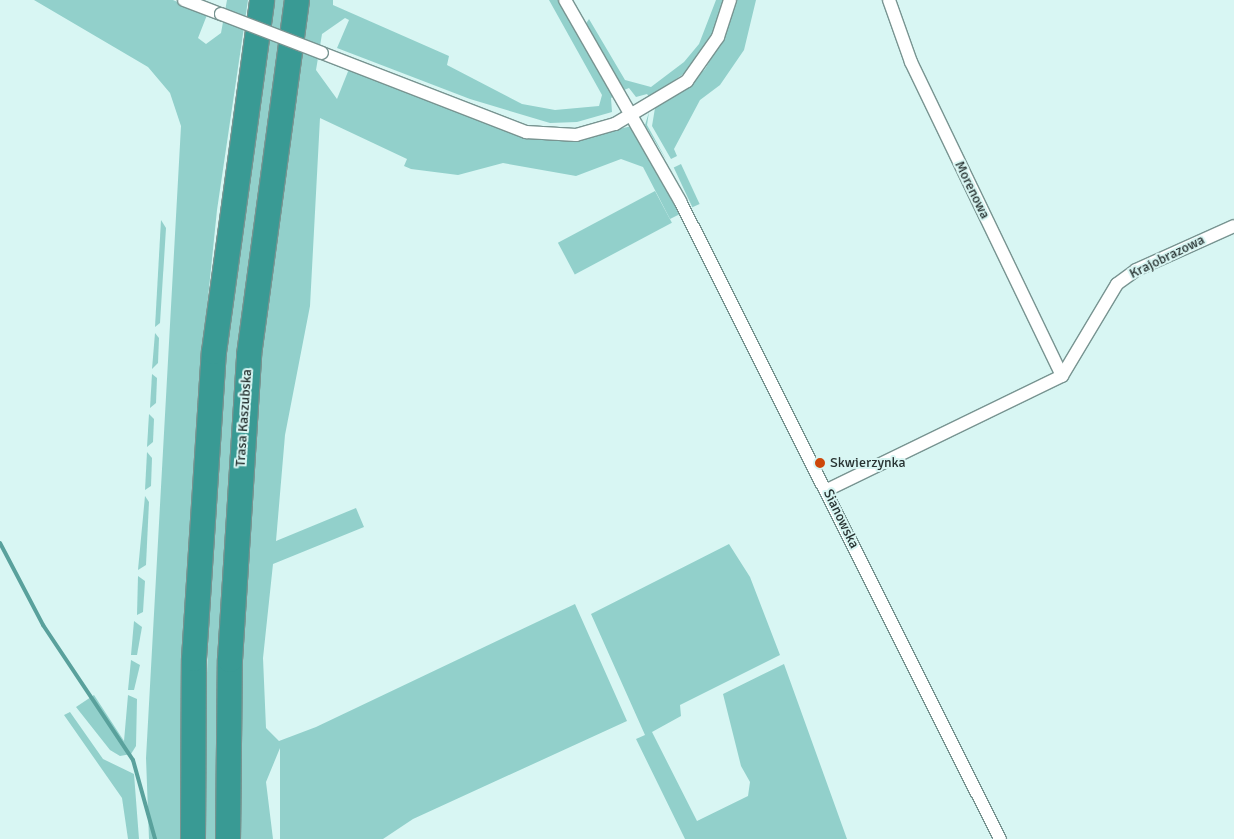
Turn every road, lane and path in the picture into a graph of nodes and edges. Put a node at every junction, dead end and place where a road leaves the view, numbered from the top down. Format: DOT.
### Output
graph roads {
  1 [pos="184,0"];
  2 [pos="262,0"];
  3 [pos="297,0"];
  4 [pos="565,0"];
  5 [pos="730,0"];
  6 [pos="889,0"];
  7 [pos="633,115"];
  8 [pos="1234,226"];
  9 [pos="1062,376"];
  10 [pos="827,490"];
  11 [pos="193,839"];
  12 [pos="228,839"];
  13 [pos="1000,839"];
  1 -- 7 [label="street, bridge"];
  2 -- 11 [label="highway"];
  3 -- 12 [label="highway, Trasa Kaszubska"];
  4 -- 7 [label="street, Sianowska"];
  5 -- 7 [label="street"];
  6 -- 9 [label="street, Morenowa"];
  7 -- 10 [label="street, Sianowska"];
  8 -- 9 [label="street, Krajobrazowa"];
  9 -- 10 [label="street"];
  10 -- 13 [label="street, Sianowska"];
}
